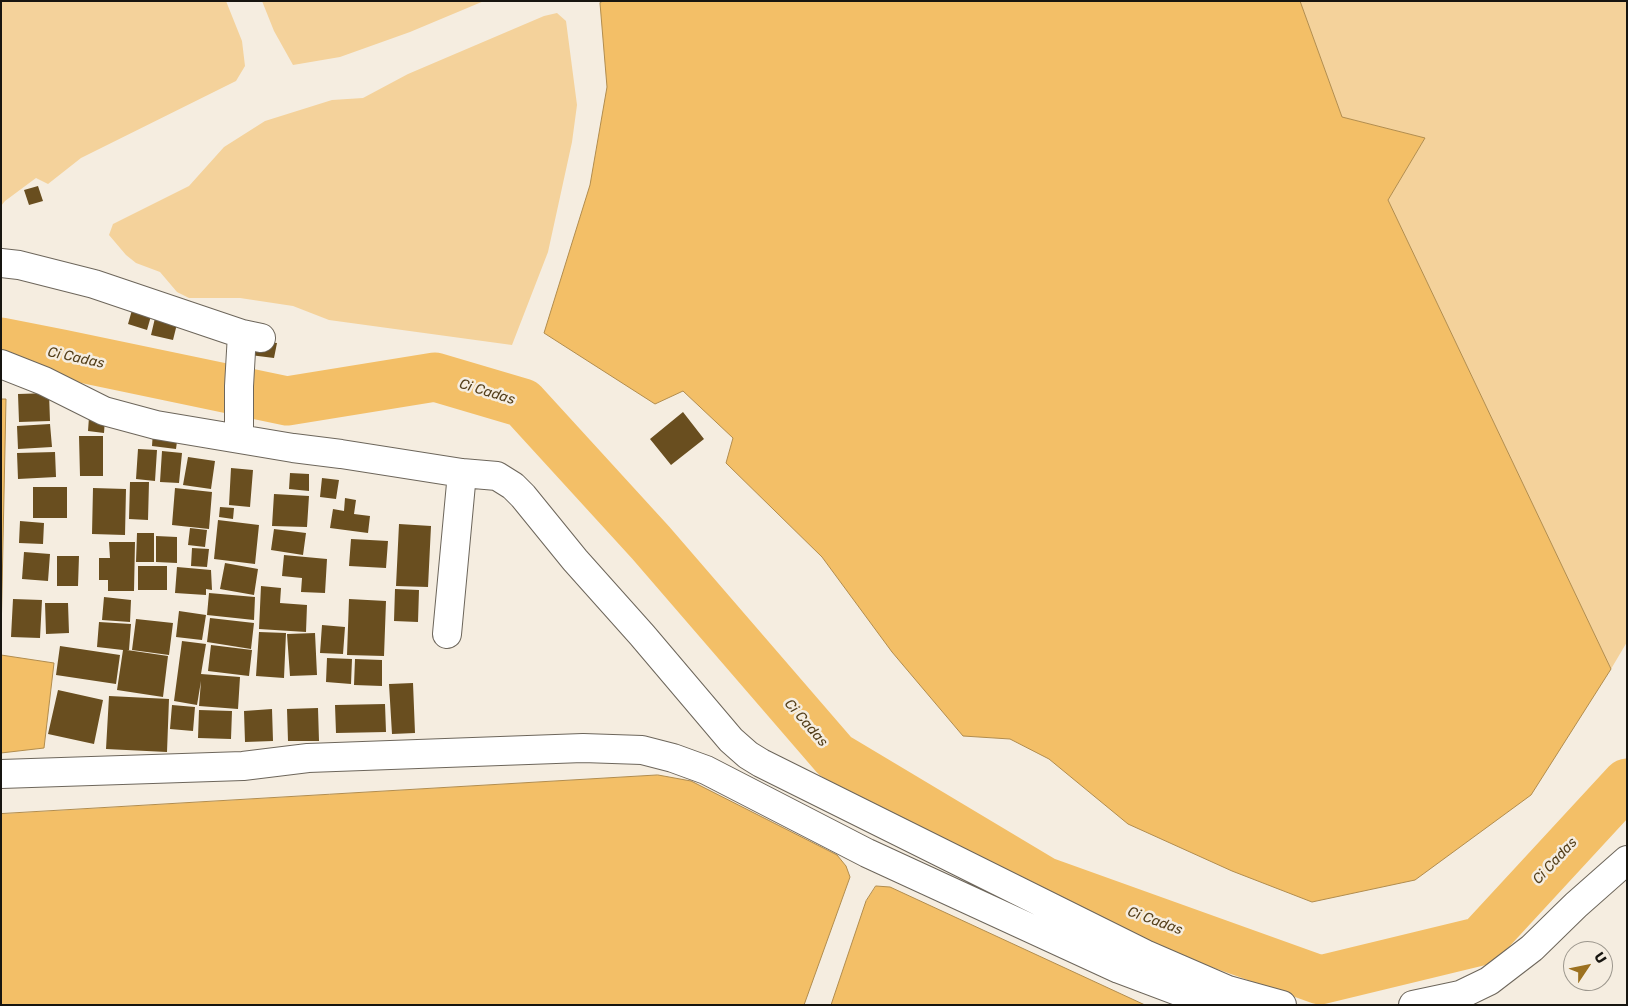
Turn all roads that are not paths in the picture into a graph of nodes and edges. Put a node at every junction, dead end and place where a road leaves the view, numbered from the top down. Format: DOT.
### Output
graph roads {
  1 [pos="1,263"];
  2 [pos="1,364"];
  3 [pos="239,427"];
  4 [pos="462,473"];
  5 [pos="447,634"];
  6 [pos="1,774"];
  7 [pos="1627,860"];
  8 [pos="1215,1005"];
  9 [pos="1282,1005"];
  10 [pos="1413,1005"];
  1 -- 3 [label="street"];
  2 -- 3 [label="street"];
  3 -- 4 [label="street"];
  4 -- 5 [label="street"];
  4 -- 9 [label="street"];
  6 -- 8 [label="street"];
  7 -- 10 [label="street"];
}
